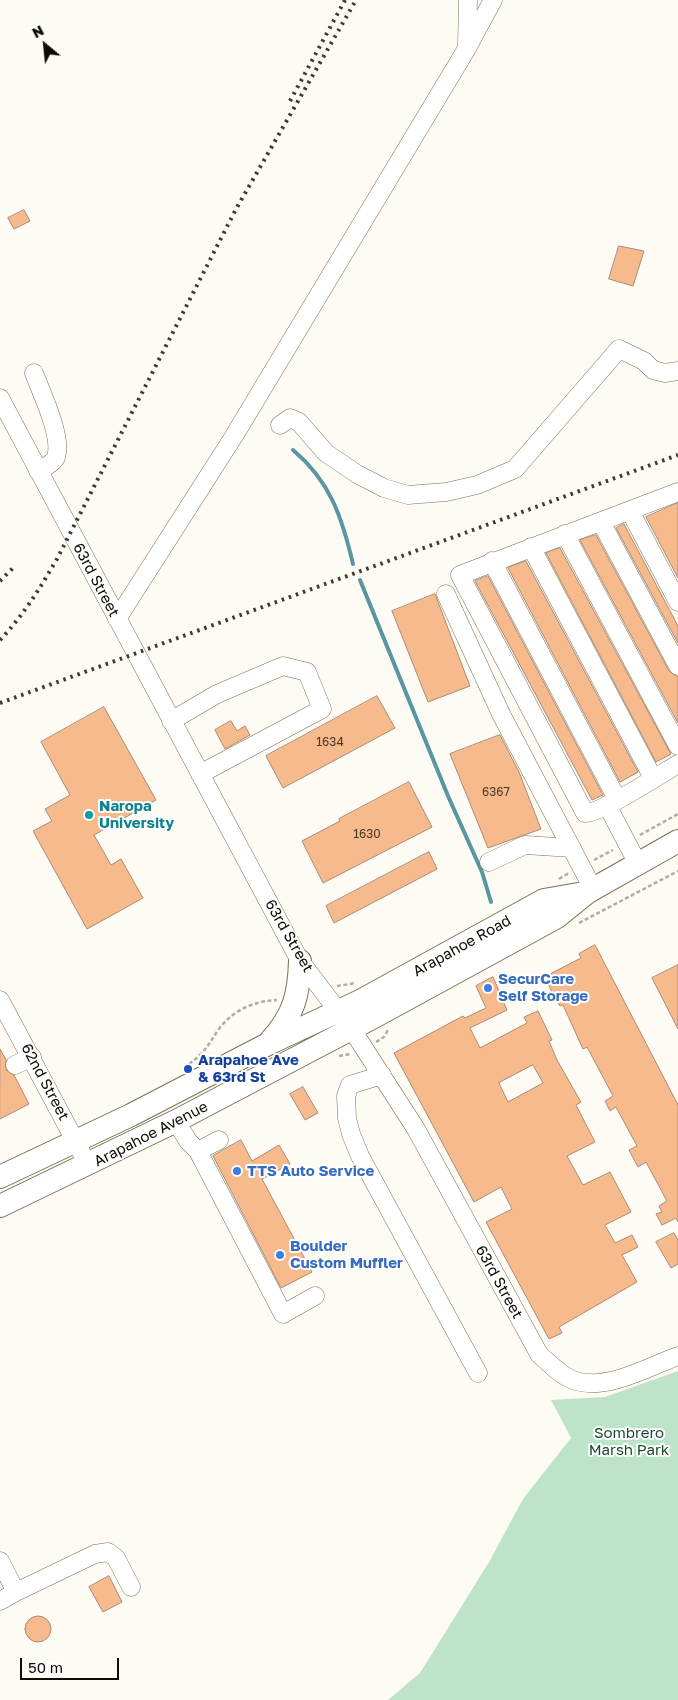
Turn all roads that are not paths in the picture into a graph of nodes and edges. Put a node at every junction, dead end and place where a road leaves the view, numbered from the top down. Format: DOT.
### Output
graph roads {
  1 [pos="468,0"];
  2 [pos="493,0"];
  3 [pos="466,50"];
  4 [pos="678,371"];
  5 [pos="34,373"];
  6 [pos="0,398"];
  7 [pos="280,425"];
  8 [pos="38,471"];
  9 [pos="678,492"];
  10 [pos="630,511"];
  11 [pos="601,522"];
  12 [pos="565,534"];
  13 [pos="531,547"];
  14 [pos="492,561"];
  15 [pos="446,594"];
  16 [pos="678,602"];
  17 [pos="117,619"];
  18 [pos="678,666"];
  19 [pos="172,721"];
  20 [pos="678,746"];
  21 [pos="678,764"];
  22 [pos="200,774"];
  23 [pos="653,778"];
  24 [pos="612,802"];
  25 [pos="678,841"];
  26 [pos="572,848"];
  27 [pos="489,862"];
  28 [pos="638,864"];
  29 [pos="590,891"];
  30 [pos="300,961"];
  31 [pos="0,1000"];
  32 [pos="345,1019"];
  33 [pos="268,1044"];
  34 [pos="32,1057"];
  35 [pos="15,1065"];
  36 [pos="382,1075"];
  37 [pos="176,1121"];
  38 [pos="219,1140"];
  39 [pos="76,1142"];
  40 [pos="198,1151"];
  41 [pos="88,1165"];
  42 [pos="0,1177"];
  43 [pos="0,1206"];
  44 [pos="315,1296"];
  45 [pos="678,1356"];
  46 [pos="478,1373"];
  47 [pos="0,1560"];
  48 [pos="131,1587"];
  49 [pos="16,1592"];
  50 [pos="0,1601"];
  1 -- 3 [label="street"];
  2 -- 3 [label="street"];
  3 -- 17 [label="street"];
  4 -- 7 [label="street"];
  5 -- 8 [label="street"];
  6 -- 8 [label="street, 63rd Street"];
  8 -- 17 [label="street, 63rd Street"];
  9 -- 10 [label="street"];
  10 -- 11 [label="street"];
  10 -- 16 [label="street"];
  11 -- 12 [label="street"];
  11 -- 18 [label="street"];
  12 -- 13 [label="street"];
  12 -- 20 [label="street"];
  13 -- 14 [label="street"];
  13 -- 23 [label="street"];
  14 -- 24 [label="street"];
  14 -- 24 [label="street"];
  15 -- 26 [label="street"];
  17 -- 19 [label="street, 63rd Street"];
  19 -- 22 [label="street, 63rd Street"];
  19 -- 22 [label="street"];
  21 -- 23 [label="street"];
  22 -- 30 [label="street, 63rd Street"];
  23 -- 24 [label="street"];
  24 -- 28 [label="street"];
  25 -- 28 [label="main road, Arapahoe Road"];
  26 -- 27 [label="street"];
  26 -- 29 [label="street"];
  28 -- 29 [label="main road, Arapahoe Road"];
  29 -- 32 [label="main road, Arapahoe Road"];
  30 -- 32 [label="street, 63rd Street"];
  30 -- 33 [label="main road"];
  31 -- 34 [label="street, 62nd Street"];
  32 -- 33 [label="main road, Arapahoe Avenue"];
  32 -- 36 [label="street, 63rd Street"];
  32 -- 37 [label="main road, Arapahoe Avenue"];
  33 -- 39 [label="main road, Arapahoe Avenue"];
  34 -- 35 [label="street"];
  34 -- 39 [label="street, 62nd Street"];
  36 -- 45 [label="street, 63rd Street"];
  36 -- 46 [label="street"];
  37 -- 40 [label="street"];
  37 -- 41 [label="main road, Arapahoe Avenue"];
  38 -- 40 [label="street"];
  39 -- 41 [label="street, 62nd Street"];
  39 -- 42 [label="main road, Arapahoe Avenue"];
  40 -- 44 [label="street"];
  41 -- 43 [label="main road, Arapahoe Avenue"];
  47 -- 49 [label="street"];
  48 -- 49 [label="street"];
  49 -- 50 [label="street"];
}
